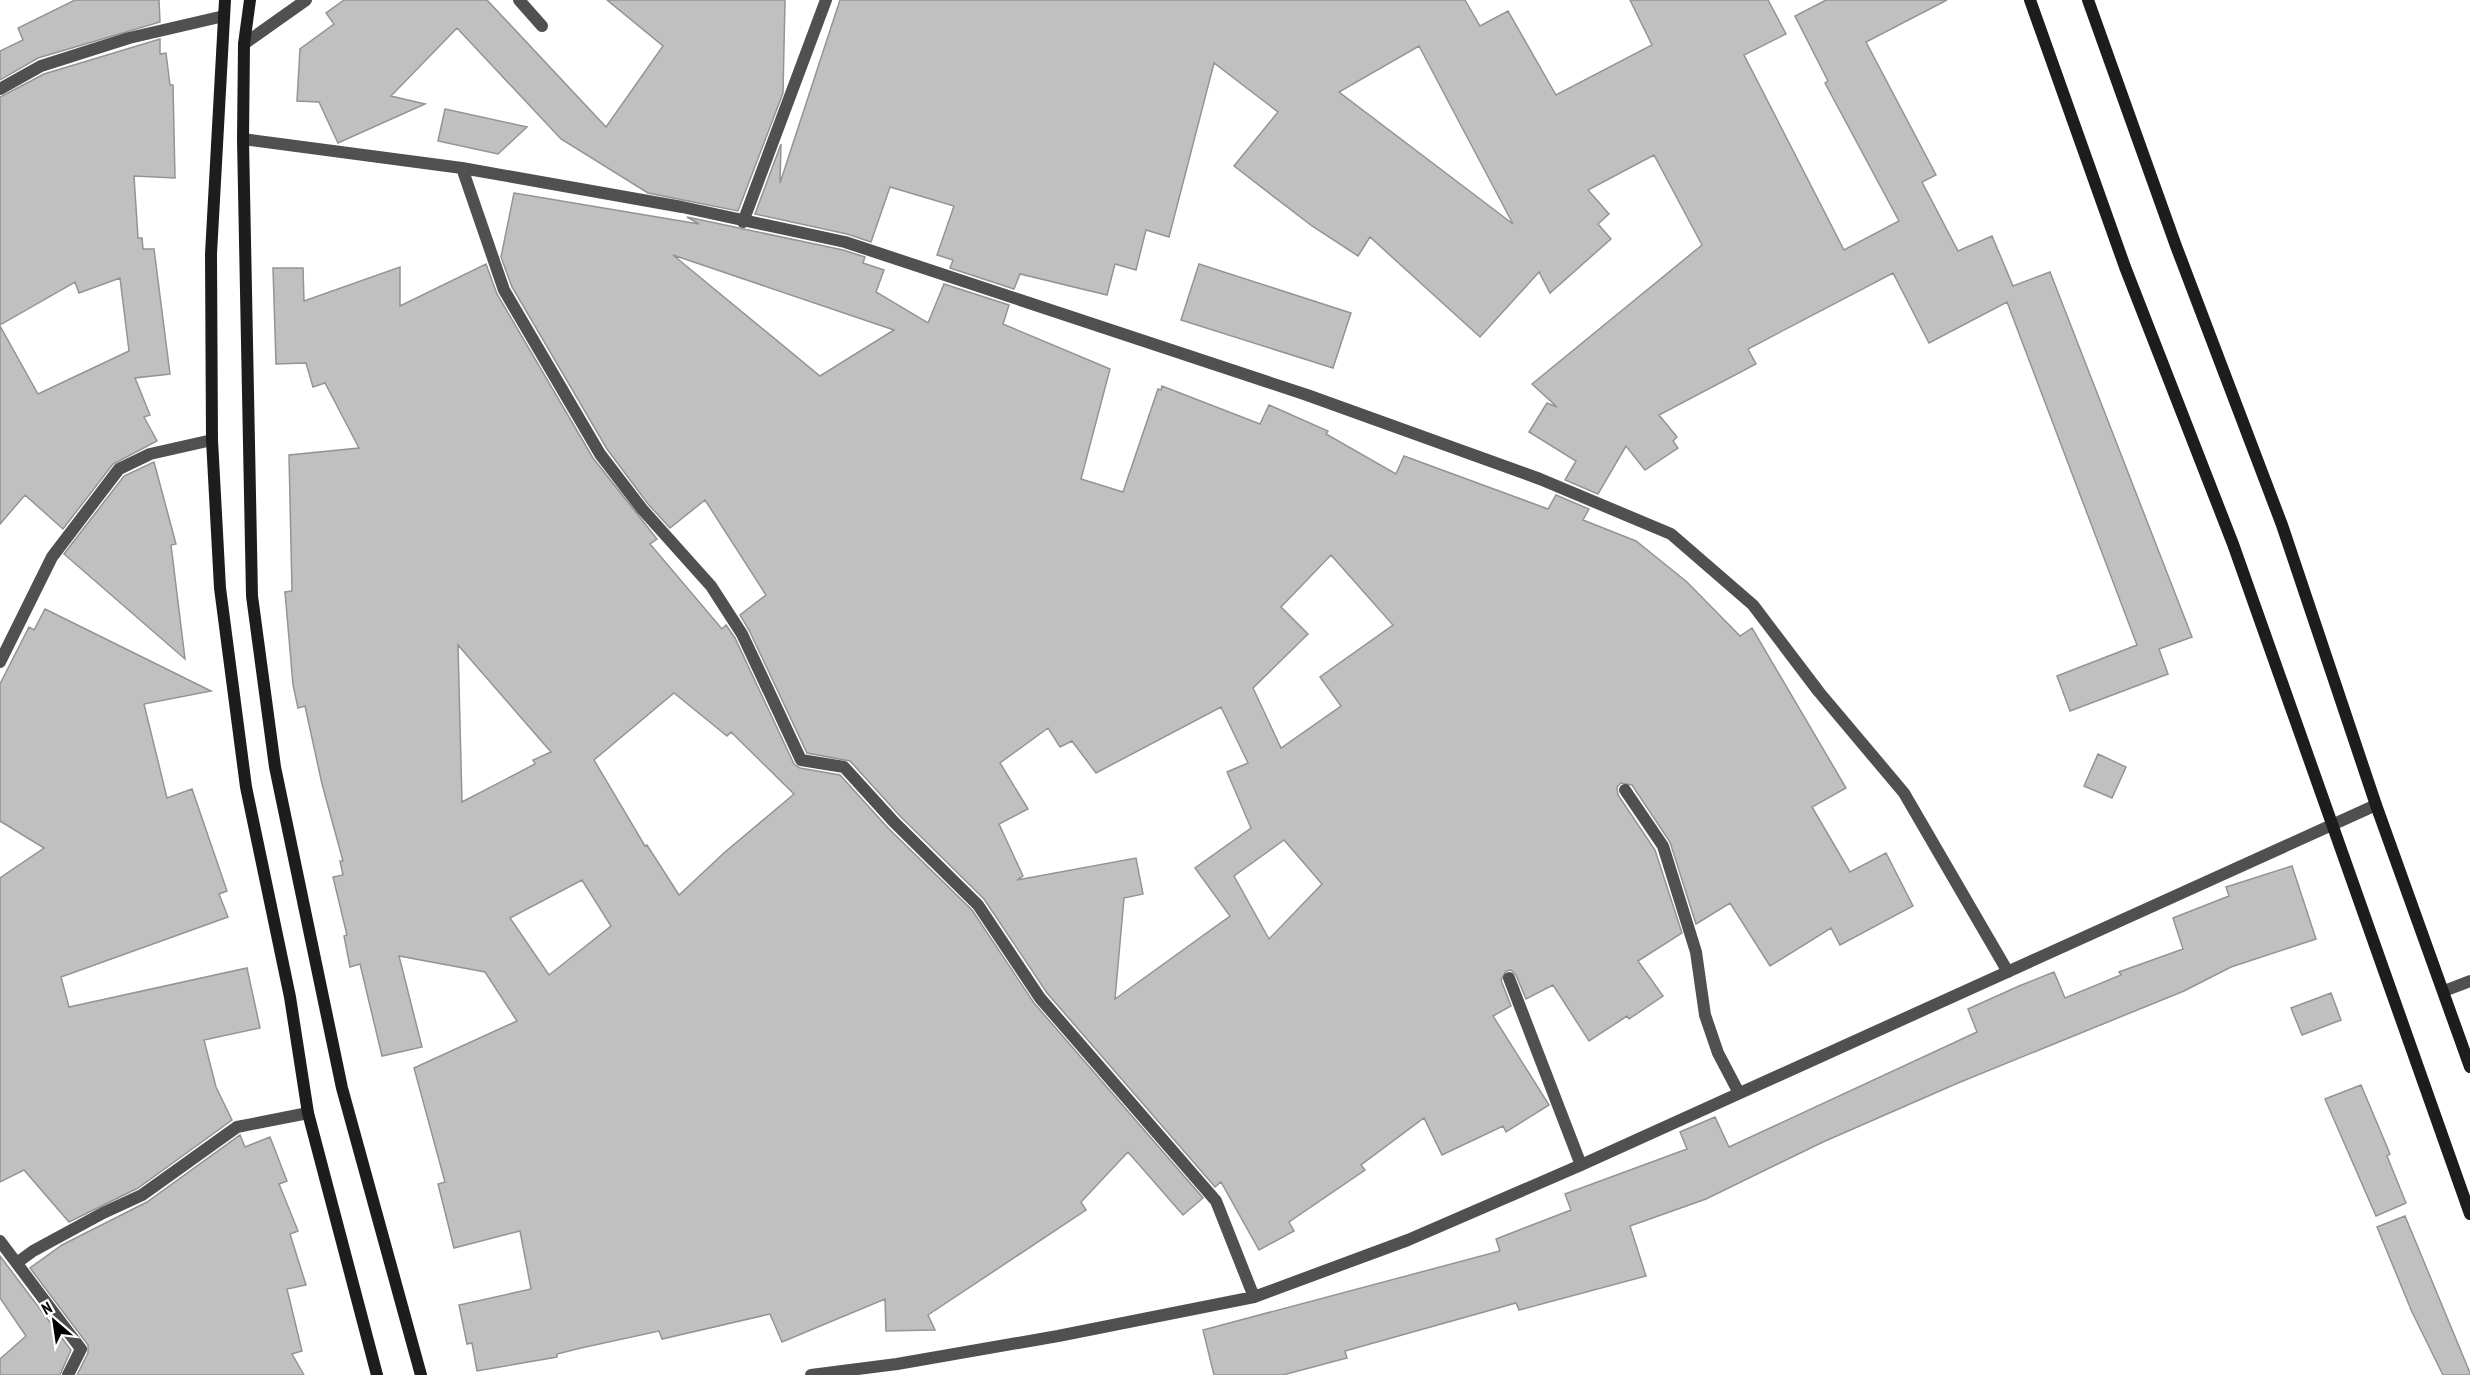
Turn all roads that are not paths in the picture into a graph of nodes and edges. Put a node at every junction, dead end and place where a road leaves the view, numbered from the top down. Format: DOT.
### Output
graph roads {
  1 [pos="225,0"];
  2 [pos="250,0"];
  3 [pos="306,0"];
  4 [pos="519,0"];
  5 [pos="826,0"];
  6 [pos="2030,0"];
  7 [pos="2088,0"];
  8 [pos="224,16"];
  9 [pos="542,26"];
  10 [pos="244,44"];
  11 [pos="0,89"];
  12 [pos="243,139"];
  13 [pos="462,168"];
  14 [pos="743,222"];
  15 [pos="212,440"];
  16 [pos="0,662"];
  17 [pos="1625,790"];
  18 [pos="2376,805"];
  19 [pos="2332,825"];
  20 [pos="2008,972"];
  21 [pos="1509,978"];
  22 [pos="2470,981"];
  23 [pos="2444,992"];
  24 [pos="2470,1067"];
  25 [pos="1739,1093"];
  26 [pos="308,1113"];
  27 [pos="1581,1166"];
  28 [pos="2470,1214"];
  29 [pos="0,1241"];
  30 [pos="18,1262"];
  31 [pos="1254,1297"];
  32 [pos="68,1375"];
  33 [pos="377,1375"];
  34 [pos="421,1375"];
  35 [pos="811,1375"];
  1 -- 8 [label="main road"];
  2 -- 10 [label="main road"];
  3 -- 10 [label="street"];
  4 -- 9 [label="street"];
  5 -- 14 [label="street"];
  6 -- 19 [label="main road"];
  7 -- 18 [label="main road"];
  8 -- 11 [label="street"];
  8 -- 15 [label="main road"];
  10 -- 12 [label="main road"];
  12 -- 13 [label="street"];
  12 -- 34 [label="main road"];
  13 -- 14 [label="street"];
  13 -- 31 [label="street"];
  14 -- 20 [label="street"];
  15 -- 16 [label="street"];
  15 -- 26 [label="main road"];
  17 -- 25 [label="street"];
  18 -- 19 [label="street"];
  18 -- 23 [label="main road"];
  19 -- 20 [label="street"];
  19 -- 28 [label="main road"];
  20 -- 25 [label="street"];
  21 -- 27 [label="street"];
  22 -- 23 [label="street"];
  23 -- 24 [label="main road"];
  25 -- 27 [label="street"];
  26 -- 30 [label="street"];
  26 -- 33 [label="main road"];
  27 -- 31 [label="street"];
  29 -- 30 [label="street"];
  30 -- 32 [label="street"];
  31 -- 35 [label="street"];
}
